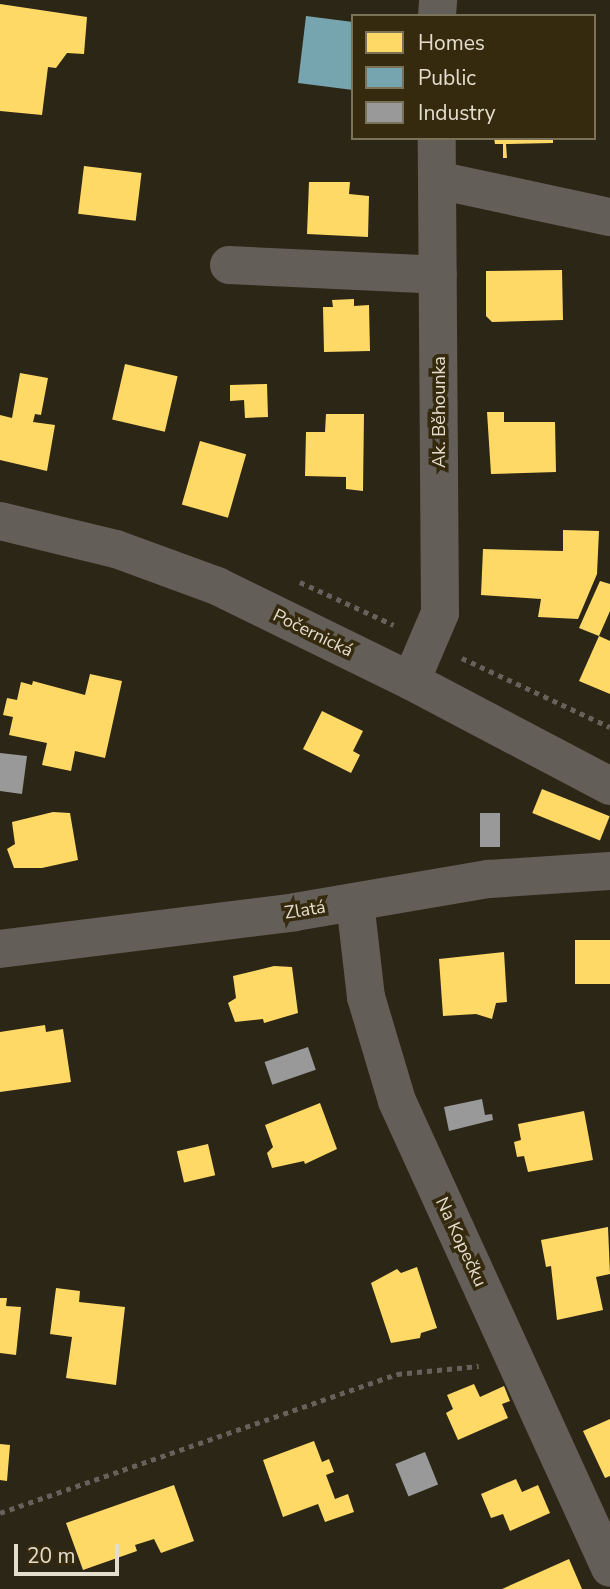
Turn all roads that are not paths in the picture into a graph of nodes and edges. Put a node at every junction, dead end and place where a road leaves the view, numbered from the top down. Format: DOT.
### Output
graph roads {
  1 [pos="437,140"];
  2 [pos="437,180"];
  3 [pos="610,217"];
  4 [pos="229,265"];
  5 [pos="438,275"];
  6 [pos="0,521"];
  7 [pos="411,681"];
  8 [pos="610,786"];
  9 [pos="610,871"];
  10 [pos="355,902"];
  11 [pos="0,949"];
  12 [pos="610,1568"];
  1 -- 2 [label="street, Ak. Běhounka"];
  2 -- 3 [label="street"];
  2 -- 5 [label="street, Ak. Běhounka"];
  4 -- 5 [label="street"];
  5 -- 7 [label="street, Ak. Běhounka"];
  6 -- 7 [label="street, Počernická"];
  7 -- 8 [label="street, Počernická"];
  9 -- 10 [label="street, Zlatá"];
  10 -- 11 [label="street, Zlatá"];
  10 -- 12 [label="street, Na Kopečku"];
}
